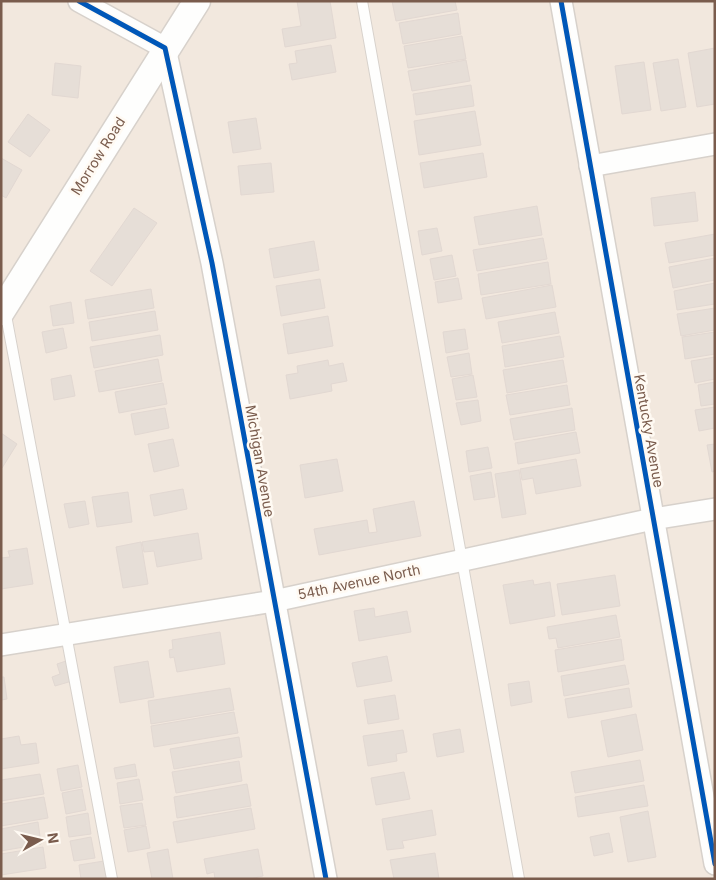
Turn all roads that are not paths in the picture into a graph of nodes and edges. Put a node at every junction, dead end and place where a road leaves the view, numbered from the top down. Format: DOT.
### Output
graph roads {
  1 [pos="79,1"];
  2 [pos="197,1"];
  3 [pos="362,1"];
  4 [pos="561,1"];
  5 [pos="165,48"];
  6 [pos="715,144"];
  7 [pos="590,166"];
  8 [pos="3,309"];
  9 [pos="715,509"];
  10 [pos="653,519"];
  11 [pos="463,560"];
  12 [pos="274,600"];
  13 [pos="66,634"];
  14 [pos="1,645"];
  15 [pos="715,864"];
  16 [pos="112,879"];
  17 [pos="326,879"];
  18 [pos="519,879"];
  1 -- 5 [label="street"];
  2 -- 5 [label="street, Morrow Road"];
  3 -- 11 [label="lane"];
  4 -- 7 [label="street, Kentucky Avenue"];
  5 -- 8 [label="street, Morrow Road"];
  5 -- 12 [label="street, Michigan Avenue"];
  6 -- 7 [label="street"];
  7 -- 10 [label="street, Kentucky Avenue"];
  8 -- 13 [label="lane"];
  9 -- 10 [label="street, 54th Avenue North"];
  10 -- 11 [label="street, 54th Avenue North"];
  10 -- 15 [label="street, Kentucky Avenue"];
  11 -- 12 [label="street, 54th Avenue North"];
  11 -- 18 [label="lane"];
  12 -- 13 [label="street, 54th Avenue North"];
  12 -- 17 [label="street, Michigan Avenue"];
  13 -- 14 [label="street, 54th Avenue North"];
  13 -- 16 [label="lane"];
}
